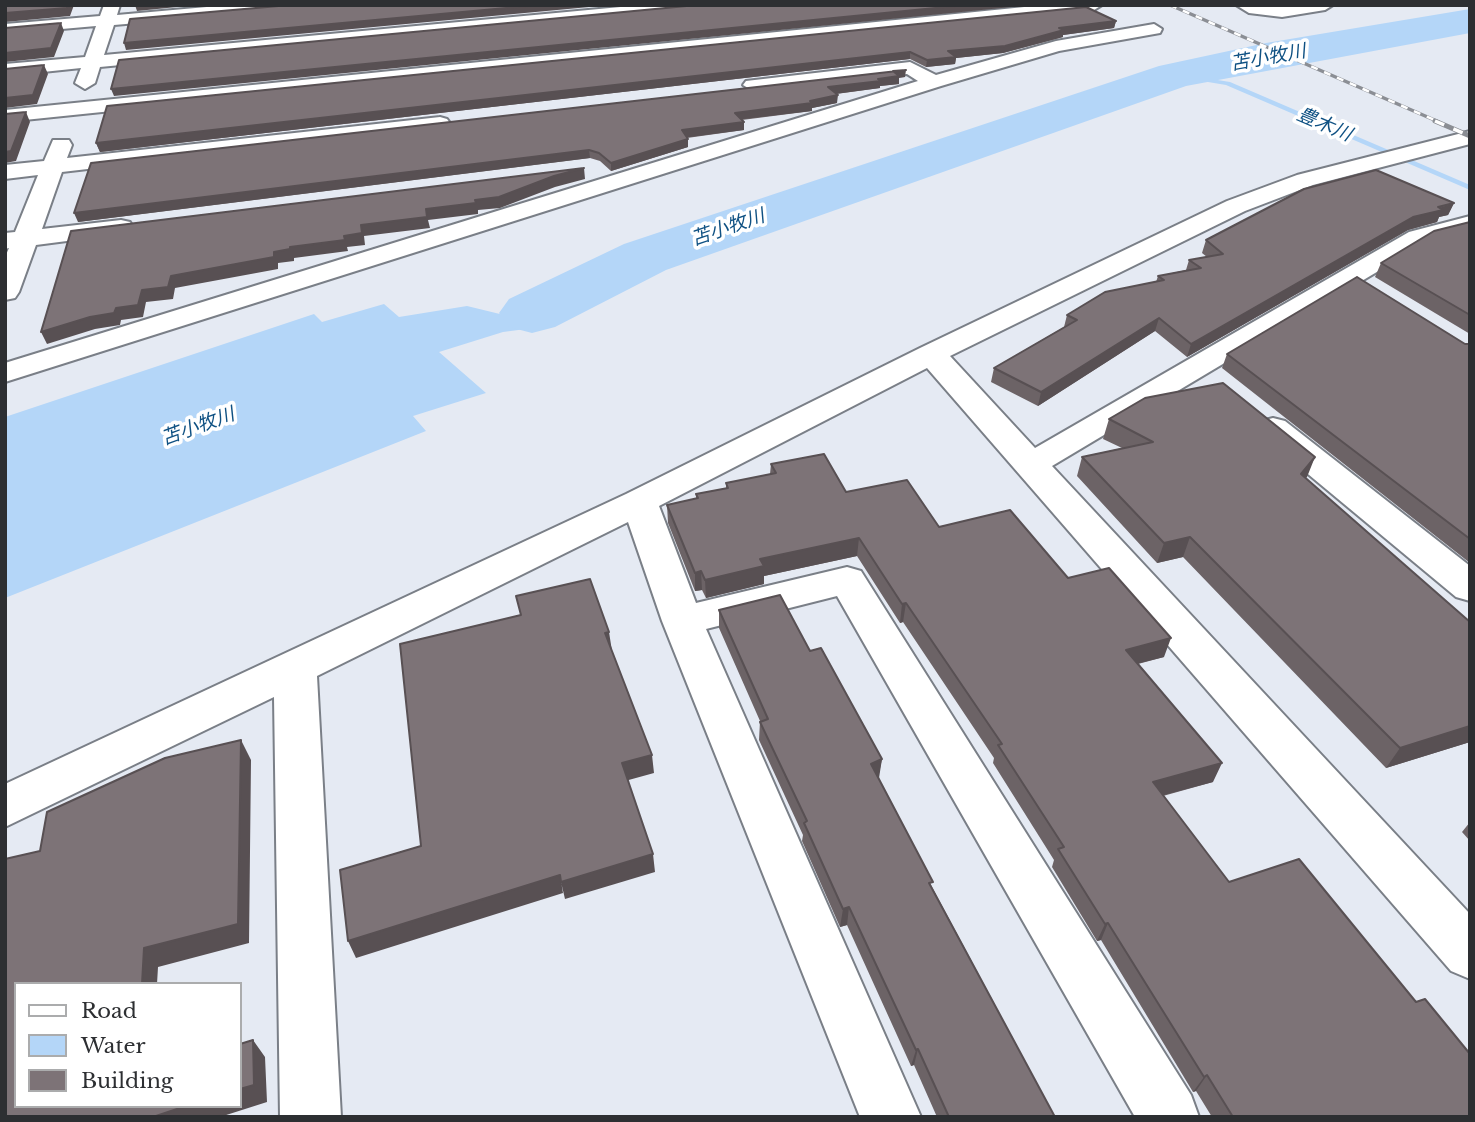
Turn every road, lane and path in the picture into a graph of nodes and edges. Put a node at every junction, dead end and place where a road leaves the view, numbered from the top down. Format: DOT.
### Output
graph roads {
  1 [pos="290,5"];
  2 [pos="696,5"];
  3 [pos="1094,5"];
  4 [pos="1244,5"];
  5 [pos="1325,5"];
  6 [pos="671,6"];
  7 [pos="1112,10"];
  8 [pos="109,13"];
  9 [pos="5,29"];
  10 [pos="709,44"];
  11 [pos="91,62"];
  12 [pos="5,70"];
  13 [pos="934,82"];
  14 [pos="754,86"];
  15 [pos="727,91"];
  16 [pos="76,109"];
  17 [pos="782,114"];
  18 [pos="5,116"];
  19 [pos="466,120"];
  20 [pos="1470,137"];
  21 [pos="52,167"];
  22 [pos="577,170"];
  23 [pos="5,172"];
  24 [pos="610,185"];
  25 [pos="1470,223"];
  26 [pos="146,224"];
  27 [pos="16,240"];
  28 [pos="5,292"];
  29 [pos="931,354"];
  30 [pos="5,373"];
  31 [pos="1252,412"];
  32 [pos="1030,465"];
  33 [pos="639,502"];
  34 [pos="1470,587"];
  35 [pos="682,621"];
  36 [pos="295,667"];
  37 [pos="5,807"];
  38 [pos="1470,953"];
  39 [pos="311,1117"];
  40 [pos="891,1117"];
  41 [pos="1169,1117"];
  1 -- 8 [label="street"];
  2 -- 6 [label="street"];
  3 -- 10 [label="street"];
  4 -- 5 [label="street"];
  6 -- 10 [label="street"];
  6 -- 11 [label="street"];
  7 -- 13 [label="street"];
  8 -- 9 [label="street"];
  8 -- 11 [label="street"];
  10 -- 14 [label="street"];
  10 -- 16 [label="street"];
  11 -- 12 [label="street"];
  11 -- 16 [label="street"];
  13 -- 14 [label="street"];
  13 -- 17 [label="street"];
  14 -- 15 [label="street"];
  14 -- 17 [label="street"];
  16 -- 18 [label="street"];
  16 -- 21 [label="street"];
  17 -- 24 [label="street"];
  19 -- 21 [label="street"];
  20 -- 29 [label="street"];
  21 -- 23 [label="street"];
  21 -- 27 [label="street"];
  22 -- 24 [label="street"];
  24 -- 30 [label="street"];
  25 -- 32 [label="street"];
  26 -- 27 [label="street"];
  27 -- 28 [label="street"];
  29 -- 32 [label="street"];
  29 -- 33 [label="street"];
  31 -- 34 [label="street"];
  32 -- 38 [label="street"];
  33 -- 35 [label="street"];
  33 -- 36 [label="street"];
  35 -- 40 [label="street"];
  35 -- 41 [label="street"];
  36 -- 37 [label="street"];
  36 -- 39 [label="street"];
}
